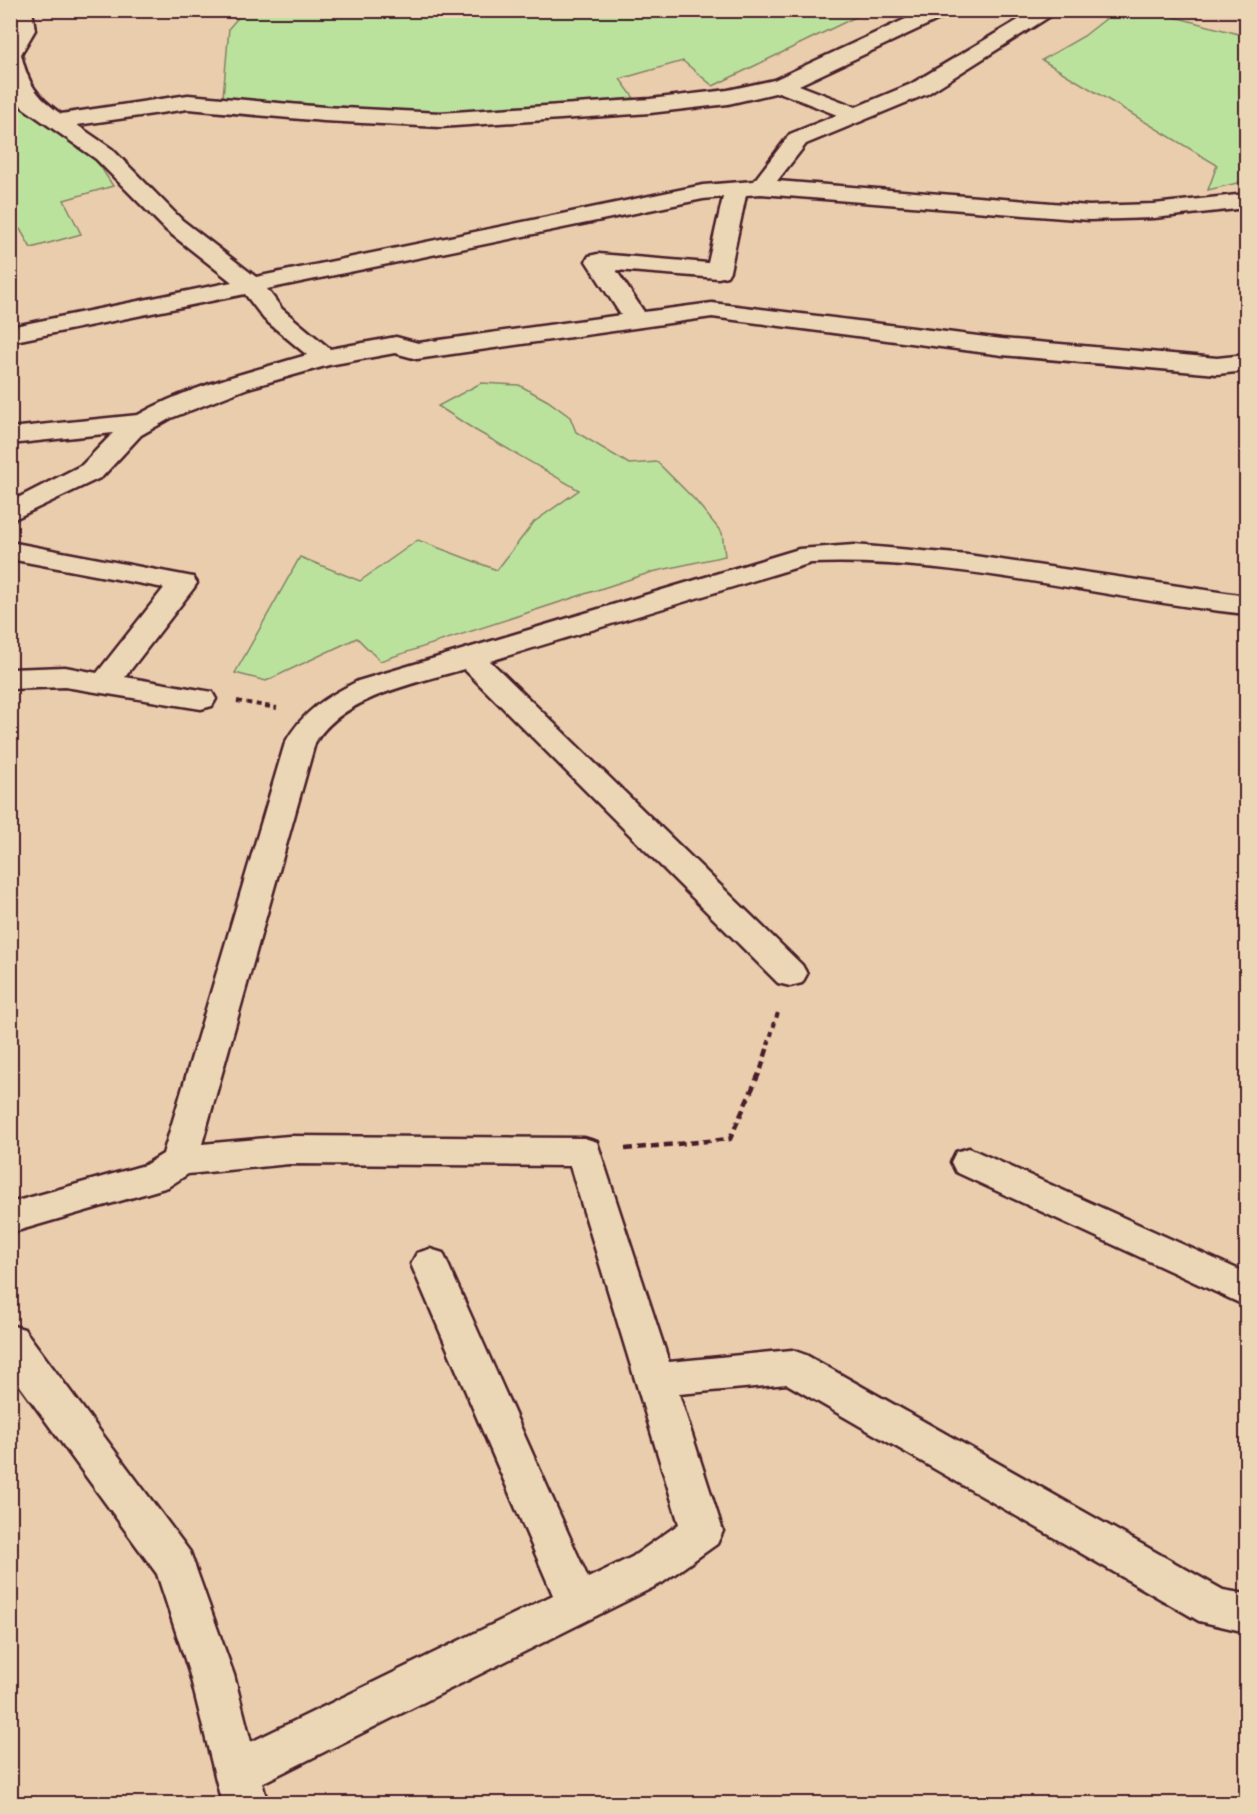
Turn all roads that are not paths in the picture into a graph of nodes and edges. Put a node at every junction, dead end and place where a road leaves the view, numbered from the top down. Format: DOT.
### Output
graph roads {
  1 [pos="22,10"];
  2 [pos="943,10"];
  3 [pos="1050,10"];
  4 [pos="11,55"];
  5 [pos="781,85"];
  6 [pos="857,115"];
  7 [pos="57,121"];
  8 [pos="761,187"];
  9 [pos="736,189"];
  10 [pos="1246,201"];
  11 [pos="250,284"];
  12 [pos="638,322"];
  13 [pos="10,335"];
  14 [pos="325,358"];
  15 [pos="1246,363"];
  16 [pos="144,422"];
  17 [pos="10,436"];
  18 [pos="10,513"];
  19 [pos="10,550"];
  20 [pos="1246,605"];
  21 [pos="470,658"];
  22 [pos="10,679"];
  23 [pos="104,684"];
  24 [pos="201,699"];
  25 [pos="790,974"];
  26 [pos="179,1161"];
  27 [pos="969,1162"];
  28 [pos="10,1218"];
  29 [pos="430,1264"];
  30 [pos="1246,1290"];
  31 [pos="10,1341"];
  32 [pos="655,1380"];
  33 [pos="578,1604"];
  34 [pos="1246,1613"];
  35 [pos="241,1788"];
  1 -- 4 [label="street"];
  2 -- 5 [label="street"];
  3 -- 6 [label="street"];
  4 -- 7 [label="street"];
  5 -- 6 [label="street"];
  5 -- 7 [label="street"];
  6 -- 8 [label="street"];
  7 -- 11 [label="street"];
  8 -- 9 [label="street"];
  8 -- 10 [label="street"];
  9 -- 11 [label="street"];
  9 -- 12 [label="street"];
  11 -- 13 [label="street"];
  11 -- 14 [label="street"];
  12 -- 14 [label="street"];
  12 -- 15 [label="street"];
  14 -- 16 [label="street"];
  16 -- 17 [label="street"];
  16 -- 18 [label="street"];
  19 -- 23 [label="street"];
  20 -- 21 [label="street"];
  21 -- 25 [label="street"];
  21 -- 26 [label="street"];
  22 -- 23 [label="street"];
  23 -- 24 [label="street"];
  26 -- 28 [label="street"];
  26 -- 32 [label="street"];
  27 -- 30 [label="street"];
  29 -- 33 [label="street"];
  31 -- 35 [label="street"];
  32 -- 33 [label="street"];
  32 -- 34 [label="street"];
  33 -- 35 [label="street"];
}
